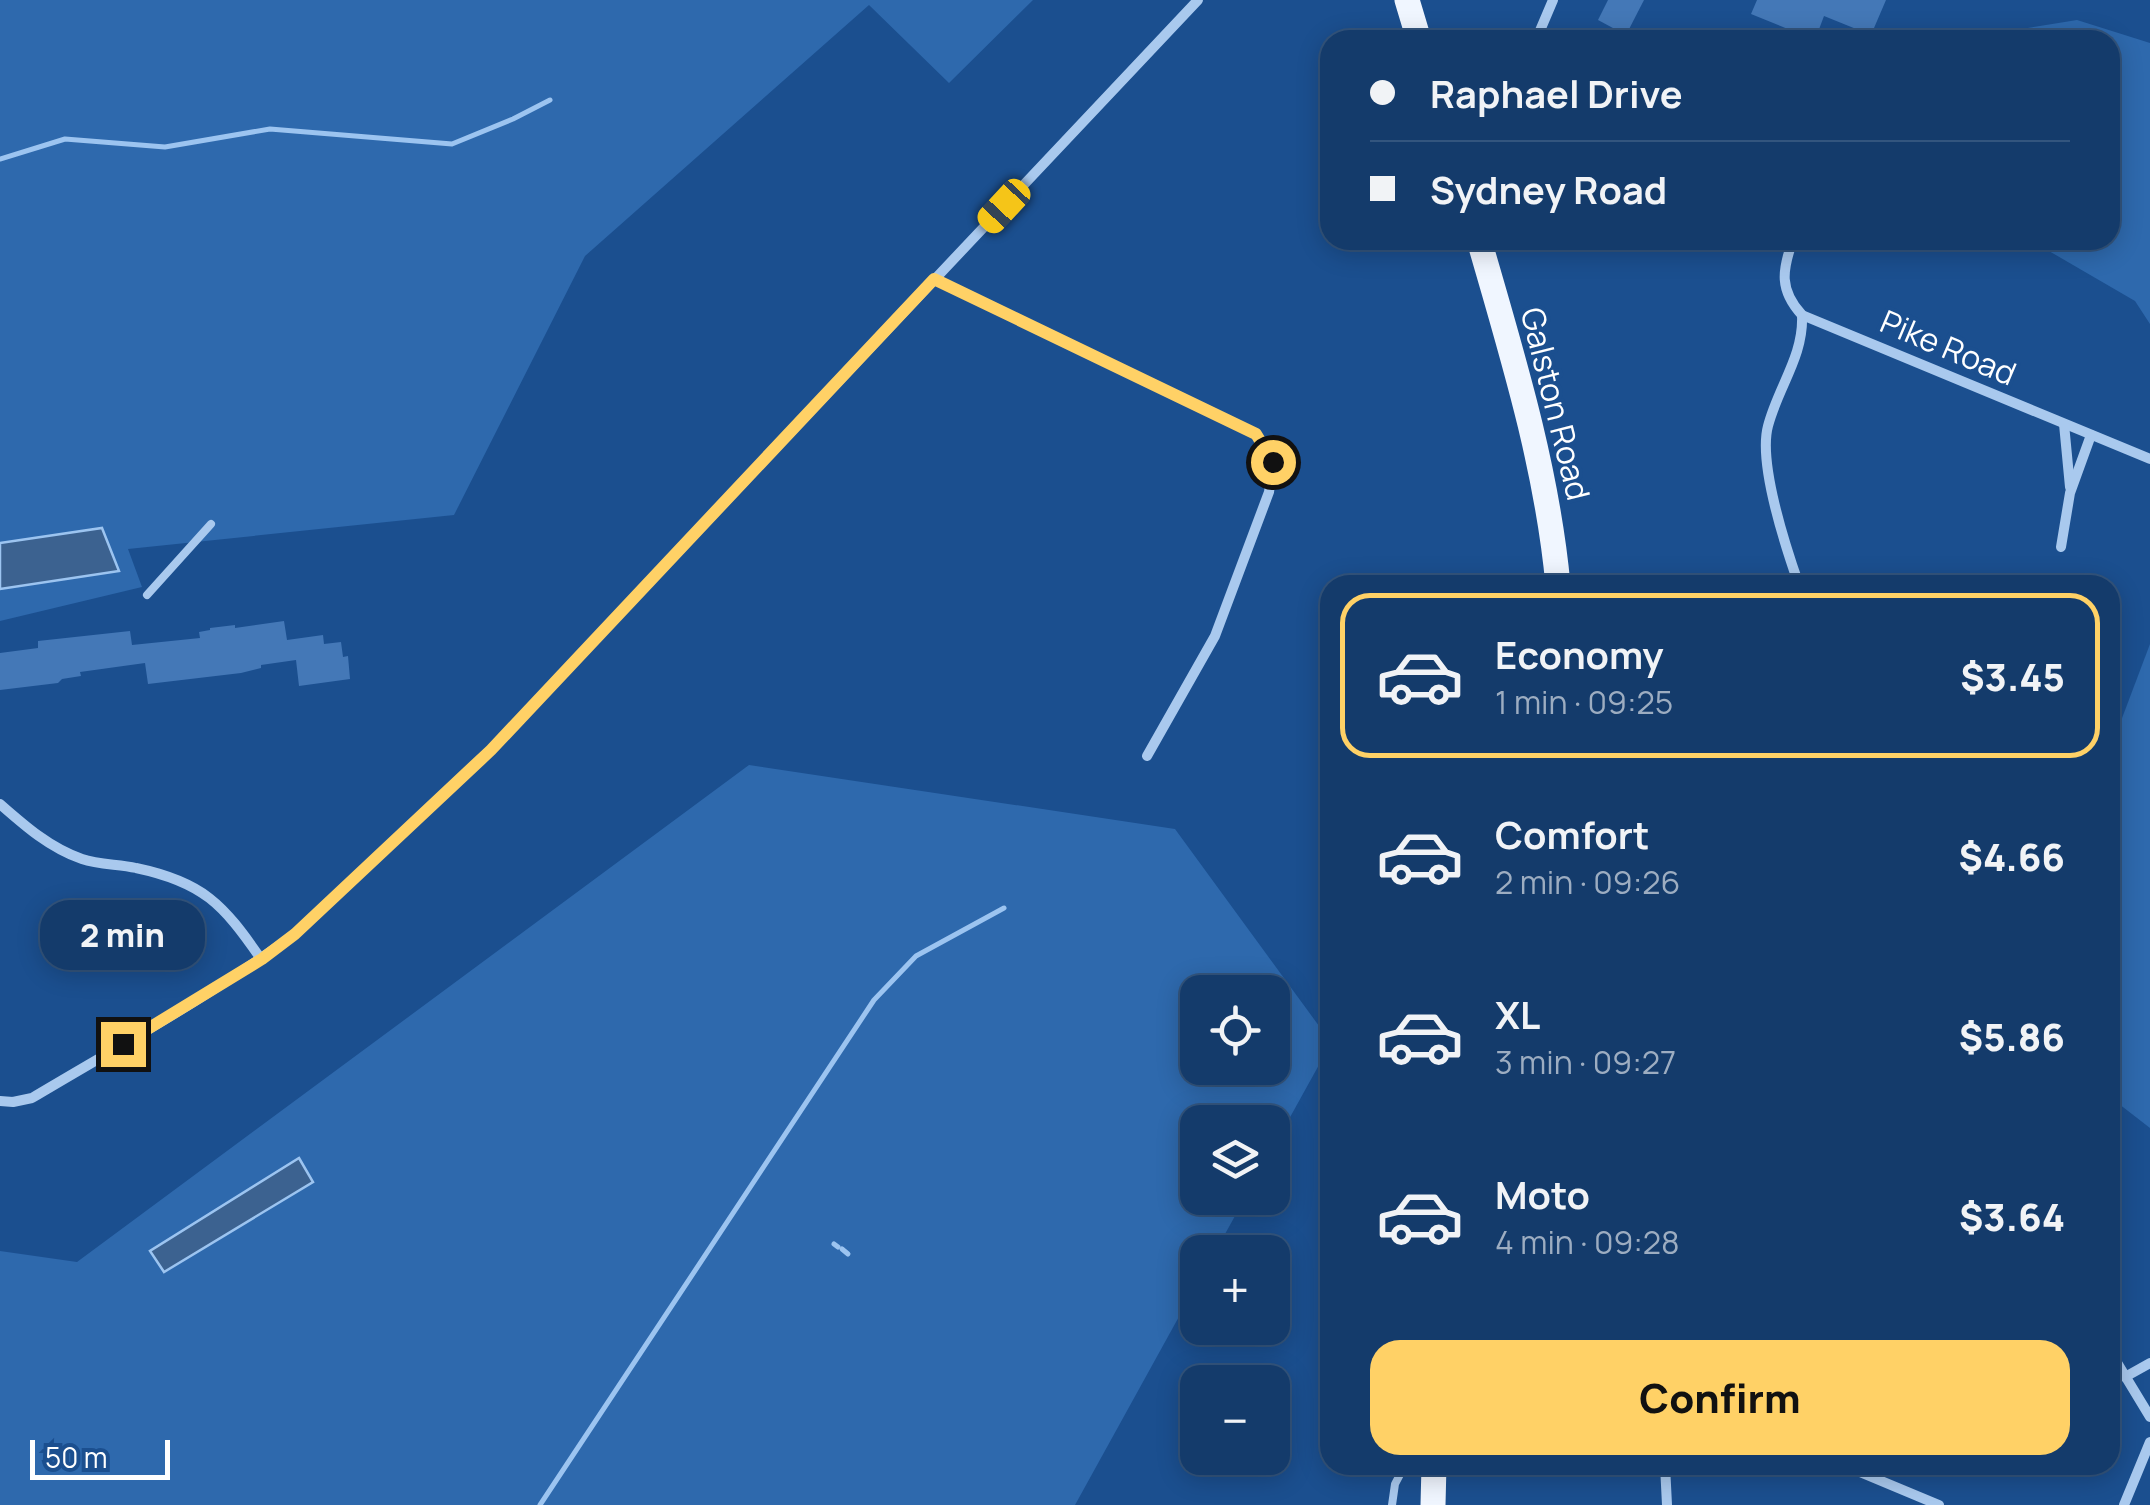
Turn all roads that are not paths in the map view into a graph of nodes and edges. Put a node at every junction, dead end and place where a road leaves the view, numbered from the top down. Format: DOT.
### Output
graph roads {
  1 [pos="1198,0"];
  2 [pos="1407,0"];
  3 [pos="1553,0"];
  4 [pos="1416,30"];
  5 [pos="1540,30"];
  6 [pos="1482,250"];
  7 [pos="1790,250"];
  8 [pos="934,279"];
  9 [pos="1802,315"];
  10 [pos="2064,424"];
  11 [pos="2090,435"];
  12 [pos="2150,460"];
  13 [pos="2070,493"];
  14 [pos="212,524"];
  15 [pos="2061,547"];
  16 [pos="1557,575"];
  17 [pos="1796,575"];
  18 [pos="147,595"];
  19 [pos="1147,756"];
  20 [pos="0,804"];
  21 [pos="262,959"];
  22 [pos="0,1101"];
  23 [pos="2150,1364"];
  24 [pos="2120,1367"];
  25 [pos="2126,1377"];
  26 [pos="2150,1416"];
  27 [pos="2150,1442"];
  28 [pos="1400,1475"];
  29 [pos="1434,1475"];
  30 [pos="1666,1475"];
  31 [pos="1868,1475"];
  32 [pos="1392,1505"];
  33 [pos="1433,1505"];
  34 [pos="1667,1505"];
  35 [pos="1939,1505"];
  36 [pos="2124,1505"];
  1 -- 8 [label="street"];
  2 -- 4 [label="main road"];
  3 -- 5 [label="street"];
  6 -- 16 [label="main road, Galston Road"];
  7 -- 9 [label="street"];
  8 -- 19 [label="street"];
  8 -- 21 [label="street"];
  9 -- 10 [label="street, Pike Road"];
  9 -- 17 [label="street"];
  10 -- 11 [label="street, Pike Road"];
  10 -- 13 [label="street"];
  11 -- 12 [label="street, Pike Road"];
  11 -- 13 [label="street"];
  13 -- 15 [label="street"];
  14 -- 18 [label="lane"];
  20 -- 21 [label="street"];
  21 -- 22 [label="street"];
  23 -- 25 [label="street"];
  24 -- 25 [label="street"];
  25 -- 26 [label="street"];
  27 -- 36 [label="street"];
  28 -- 32 [label="lane"];
  29 -- 33 [label="main road"];
  30 -- 34 [label="street"];
  31 -- 35 [label="street"];
}
